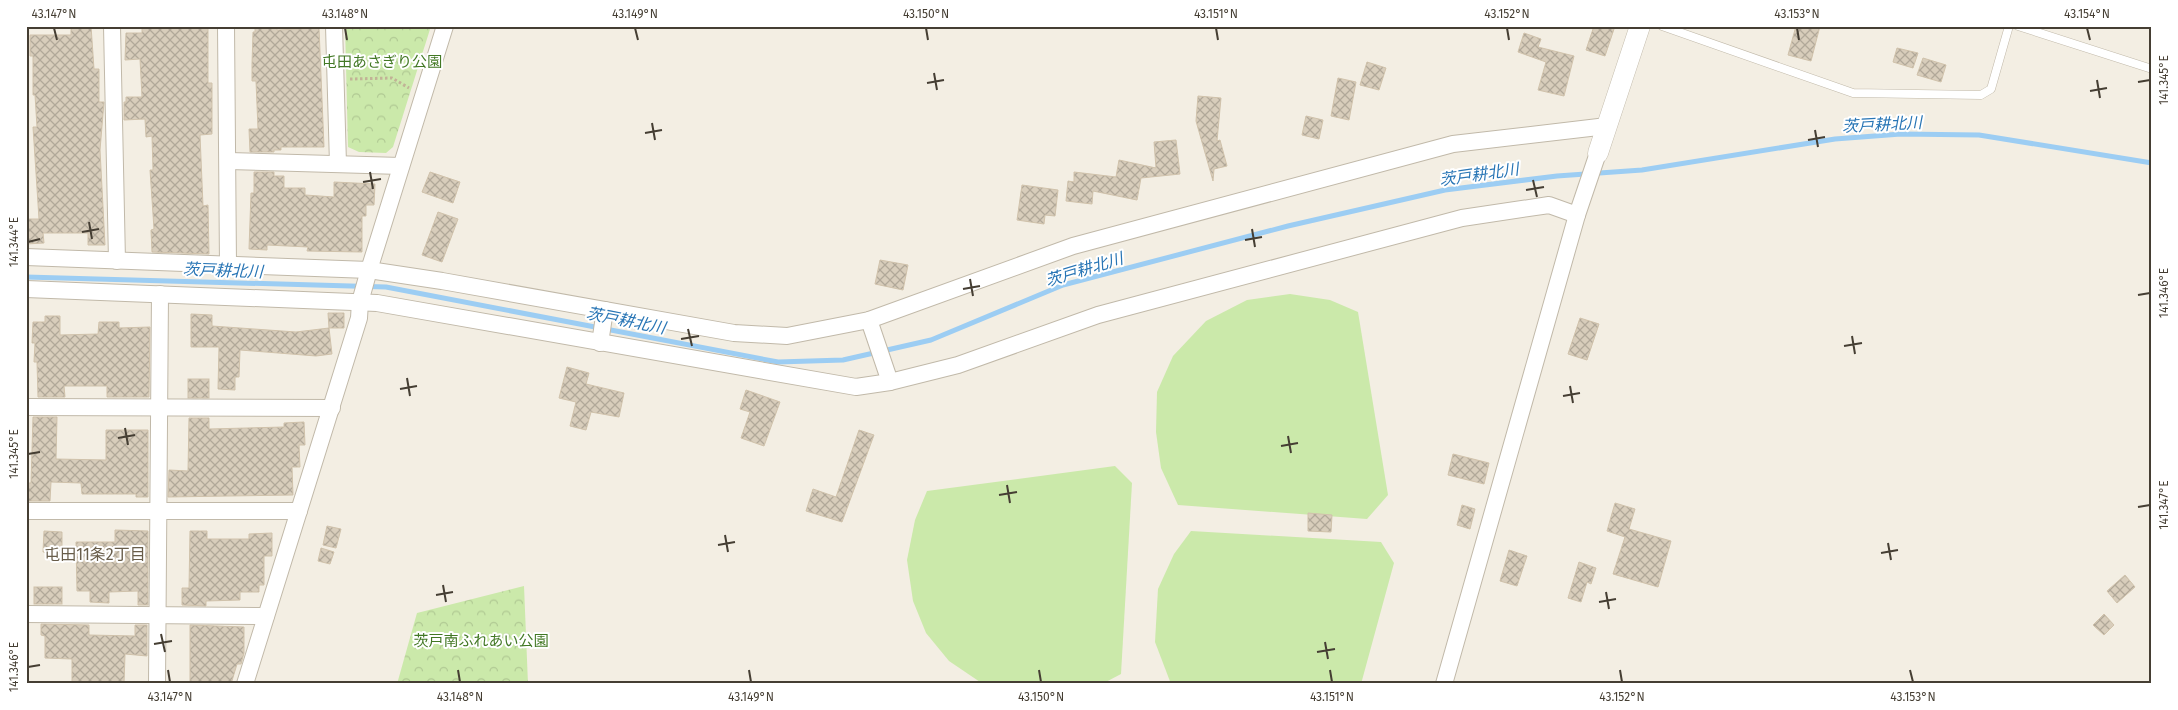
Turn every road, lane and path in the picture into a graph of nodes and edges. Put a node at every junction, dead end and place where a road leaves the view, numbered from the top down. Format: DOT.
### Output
graph roads {
  1 [pos="112,26"];
  2 [pos="226,26"];
  3 [pos="334,26"];
  4 [pos="445,26"];
  5 [pos="1640,26"];
  6 [pos="1662,26"];
  7 [pos="2009,26"];
  8 [pos="2018,26"];
  9 [pos="2152,69"];
  10 [pos="345,79"];
  11 [pos="416,93"];
  12 [pos="1607,126"];
  13 [pos="1598,153"];
  14 [pos="228,162"];
  15 [pos="338,164"];
  16 [pos="401,166"];
  17 [pos="1577,215"];
  18 [pos="26,257"];
  19 [pos="117,261"];
  20 [pos="228,264"];
  21 [pos="364,286"];
  22 [pos="26,288"];
  23 [pos="160,294"];
  24 [pos="869,320"];
  25 [pos="603,327"];
  26 [pos="890,382"];
  27 [pos="26,407"];
  28 [pos="159,407"];
  29 [pos="332,408"];
  30 [pos="158,510"];
  31 [pos="26,511"];
  32 [pos="299,511"];
  33 [pos="26,614"];
  34 [pos="158,614"];
  35 [pos="266,616"];
  36 [pos="157,684"];
  37 [pos="245,684"];
  38 [pos="1444,684"];
  1 -- 19 [label="street"];
  2 -- 14 [label="street"];
  3 -- 15 [label="street"];
  4 -- 16 [label="street"];
  5 -- 12 [label="street"];
  6 -- 7 [label="lane"];
  8 -- 9 [label="lane"];
  10 -- 11 [label="path"];
  12 -- 13 [label="street"];
  12 -- 24 [label="street"];
  13 -- 17 [label="street"];
  14 -- 15 [label="street"];
  14 -- 20 [label="street"];
  15 -- 16 [label="street"];
  16 -- 21 [label="street"];
  17 -- 26 [label="street"];
  17 -- 38 [label="street"];
  18 -- 19 [label="street"];
  19 -- 20 [label="street"];
  20 -- 21 [label="street"];
  21 -- 23 [label="street"];
  21 -- 25 [label="street"];
  21 -- 25 [label="street"];
  21 -- 29 [label="street"];
  22 -- 23 [label="street"];
  23 -- 28 [label="street"];
  24 -- 25 [label="street"];
  24 -- 26 [label="street"];
  25 -- 26 [label="street"];
  27 -- 28 [label="street"];
  28 -- 29 [label="street"];
  28 -- 30 [label="street"];
  29 -- 32 [label="street"];
  30 -- 31 [label="street"];
  30 -- 32 [label="street"];
  30 -- 34 [label="street"];
  32 -- 35 [label="street"];
  33 -- 34 [label="street"];
  34 -- 35 [label="street"];
  34 -- 36 [label="street"];
  35 -- 37 [label="street"];
}
